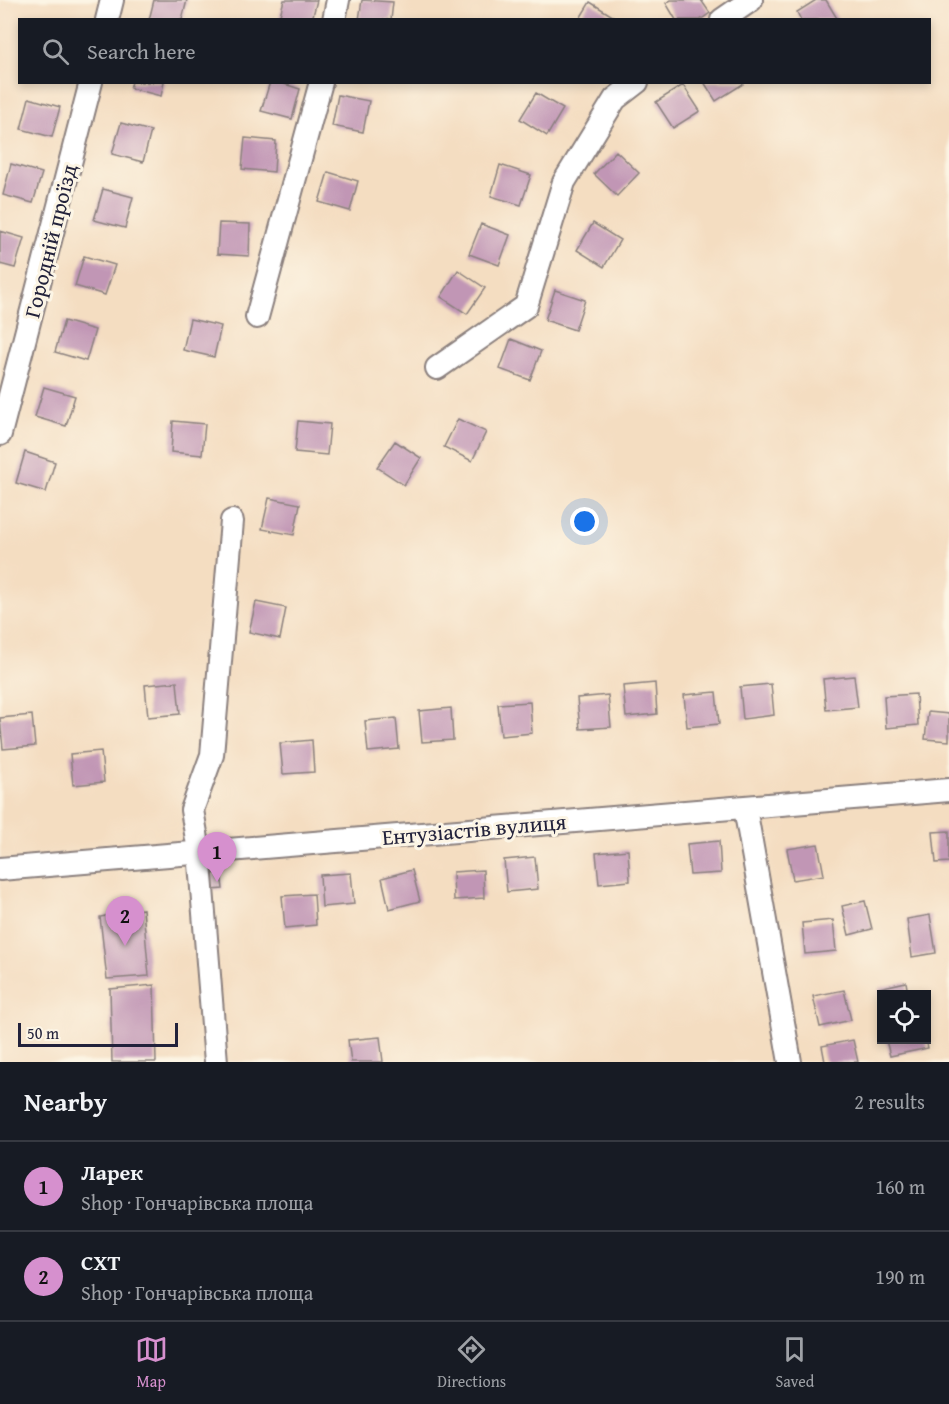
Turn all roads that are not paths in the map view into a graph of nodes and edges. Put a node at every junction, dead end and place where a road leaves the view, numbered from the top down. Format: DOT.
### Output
graph roads {
  1 [pos="112,0"];
  2 [pos="339,0"];
  3 [pos="751,0"];
  4 [pos="108,18"];
  5 [pos="334,18"];
  6 [pos="725,18"];
  7 [pos="90,84"];
  8 [pos="320,84"];
  9 [pos="635,84"];
  10 [pos="257,317"];
  11 [pos="437,368"];
  12 [pos="0,434"];
  13 [pos="232,521"];
  14 [pos="949,790"];
  15 [pos="745,808"];
  16 [pos="199,851"];
  17 [pos="0,869"];
  18 [pos="216,1062"];
  19 [pos="790,1062"];
  1 -- 4 [label="street"];
  2 -- 5 [label="street"];
  3 -- 6 [label="street"];
  7 -- 12 [label="street, Городній проїзд"];
  8 -- 10 [label="street"];
  9 -- 11 [label="street"];
  13 -- 16 [label="street"];
  14 -- 15 [label="street, Ентузіастів вулиця"];
  15 -- 16 [label="street, Ентузіастів вулиця"];
  15 -- 19 [label="street"];
  16 -- 17 [label="street, Ентузіастів вулиця"];
  16 -- 18 [label="street"];
}
